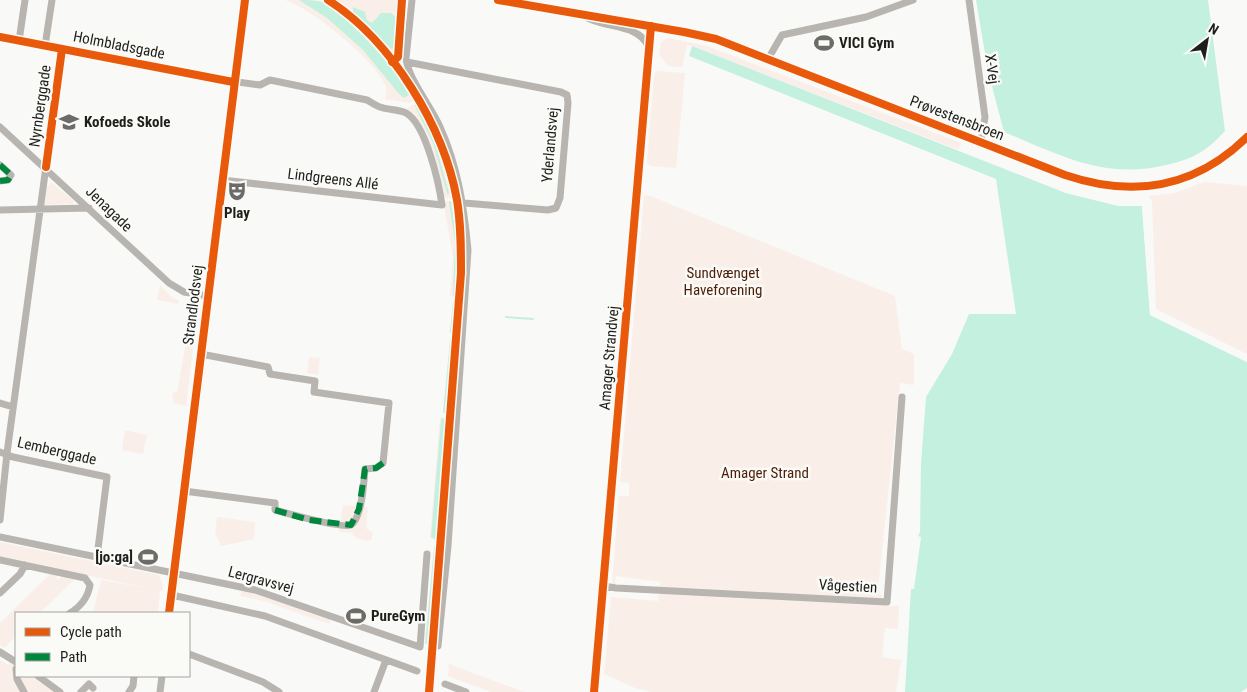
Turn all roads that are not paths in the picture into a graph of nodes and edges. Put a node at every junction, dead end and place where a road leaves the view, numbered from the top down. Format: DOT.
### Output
graph roads {
  1 [pos="25,0"];
  2 [pos="52,0"];
  3 [pos="245,0"];
  4 [pos="412,0"];
  5 [pos="498,0"];
  6 [pos="913,0"];
  7 [pos="968,0"];
  8 [pos="582,14"];
  9 [pos="651,26"];
  10 [pos="0,37"];
  11 [pos="19,41"];
  12 [pos="45,46"];
  13 [pos="62,49"];
  14 [pos="649,49"];
  15 [pos="768,60"];
  16 [pos="407,62"];
  17 [pos="234,82"];
  18 [pos="0,127"];
  19 [pos="1247,137"];
  20 [pos="981,142"];
  21 [pos="0,165"];
  22 [pos="46,167"];
  23 [pos="222,180"];
  24 [pos="0,181"];
  25 [pos="464,203"];
  26 [pos="442,205"];
  27 [pos="40,208"];
  28 [pos="89,208"];
  29 [pos="0,210"];
  30 [pos="207,296"];
  31 [pos="200,354"];
  32 [pos="902,397"];
  33 [pos="0,403"];
  34 [pos="13,407"];
  35 [pos="3,453"];
  36 [pos="184,492"];
  37 [pos="0,520"];
  38 [pos="0,537"];
  39 [pos="427,554"];
  40 [pos="97,557"];
  41 [pos="0,560"];
  42 [pos="25,565"];
  43 [pos="174,574"];
  44 [pos="603,586"];
  45 [pos="0,593"];
  46 [pos="172,595"];
  47 [pos="75,612"];
  48 [pos="169,612"];
  49 [pos="438,646"];
  50 [pos="0,652"];
  51 [pos="190,654"];
  52 [pos="386,660"];
  53 [pos="15,661"];
  54 [pos="417,671"];
  55 [pos="16,677"];
  56 [pos="44,677"];
  57 [pos="134,677"];
  58 [pos="162,677"];
  59 [pos="445,684"];
  60 [pos="93,688"];
  61 [pos="24,692"];
  62 [pos="60,692"];
  63 [pos="81,692"];
  64 [pos="129,692"];
  65 [pos="160,692"];
  66 [pos="279,692"];
  67 [pos="374,692"];
  68 [pos="466,692"];
  69 [pos="594,692"];
  1 -- 11 [label="street"];
  2 -- 12 [label="street"];
  3 -- 17 [label="street, Strandlodsvej"];
  4 -- 16 [label="street"];
  5 -- 8 [label="street, Prøvestensbroen"];
  6 -- 15 [label="street"];
  7 -- 20 [label="street, X-Vej"];
  8 -- 9 [label="street, Prøvestensbroen"];
  8 -- 14 [label="street"];
  9 -- 14 [label="street, Amager Strandvej"];
  9 -- 15 [label="street, Prøvestensbroen"];
  10 -- 11 [label="street, Holmbladsgade"];
  11 -- 12 [label="street, Holmbladsgade"];
  12 -- 13 [label="street, Holmbladsgade"];
  13 -- 17 [label="street, Holmbladsgade"];
  13 -- 22 [label="street, Nyrnberggade"];
  14 -- 44 [label="street, Amager Strandvej"];
  15 -- 20 [label="street, Prøvestensbroen"];
  16 -- 25 [label="street"];
  16 -- 25 [label="street, Yderlandsvej"];
  17 -- 23 [label="street, Strandlodsvej"];
  17 -- 26 [label="street, Holmbladsgade"];
  18 -- 22 [label="street, Jenagade"];
  19 -- 20 [label="street, Prøvestensbroen"];
  21 -- 24 [label="street"];
  22 -- 27 [label="street, Nyrnberggade"];
  22 -- 28 [label="street, Jenagade"];
  23 -- 26 [label="street, Lindgreens Allé"];
  23 -- 30 [label="street, Strandlodsvej"];
  25 -- 49 [label="street"];
  27 -- 28 [label="street"];
  27 -- 29 [label="street"];
  27 -- 34 [label="street, Nyrnberggade"];
  28 -- 30 [label="street, Jenagade"];
  30 -- 31 [label="street, Strandlodsvej"];
  31 -- 36 [label="street, Strandlodsvej"];
  31 -- 36 [label="street, Strandlodsvej"];
  32 -- 44 [label="street, Vågestien"];
  33 -- 34 [label="street"];
  34 -- 35 [label="street, Nyrnberggade"];
  35 -- 37 [label="street, Nyrnberggade"];
  35 -- 40 [label="street, Lemberggade"];
  36 -- 43 [label="street, Strandlodsvej"];
  38 -- 40 [label="street, Lergravsvej"];
  39 -- 43 [label="street, Lergravsvej"];
  40 -- 43 [label="street, Lergravsvej"];
  41 -- 42 [label="street"];
  42 -- 45 [label="street"];
  42 -- 47 [label="street"];
  43 -- 46 [label="street, Strandlodsvej"];
  44 -- 69 [label="street, Amager Strandvej"];
  46 -- 48 [label="street, Strandlodsvej"];
  46 -- 52 [label="street"];
  50 -- 53 [label="street"];
  51 -- 66 [label="street"];
  52 -- 54 [label="street"];
  52 -- 67 [label="street"];
  55 -- 61 [label="street"];
  56 -- 62 [label="street"];
  57 -- 64 [label="street"];
  58 -- 65 [label="street"];
  59 -- 68 [label="street"];
  60 -- 63 [label="street"];
}
